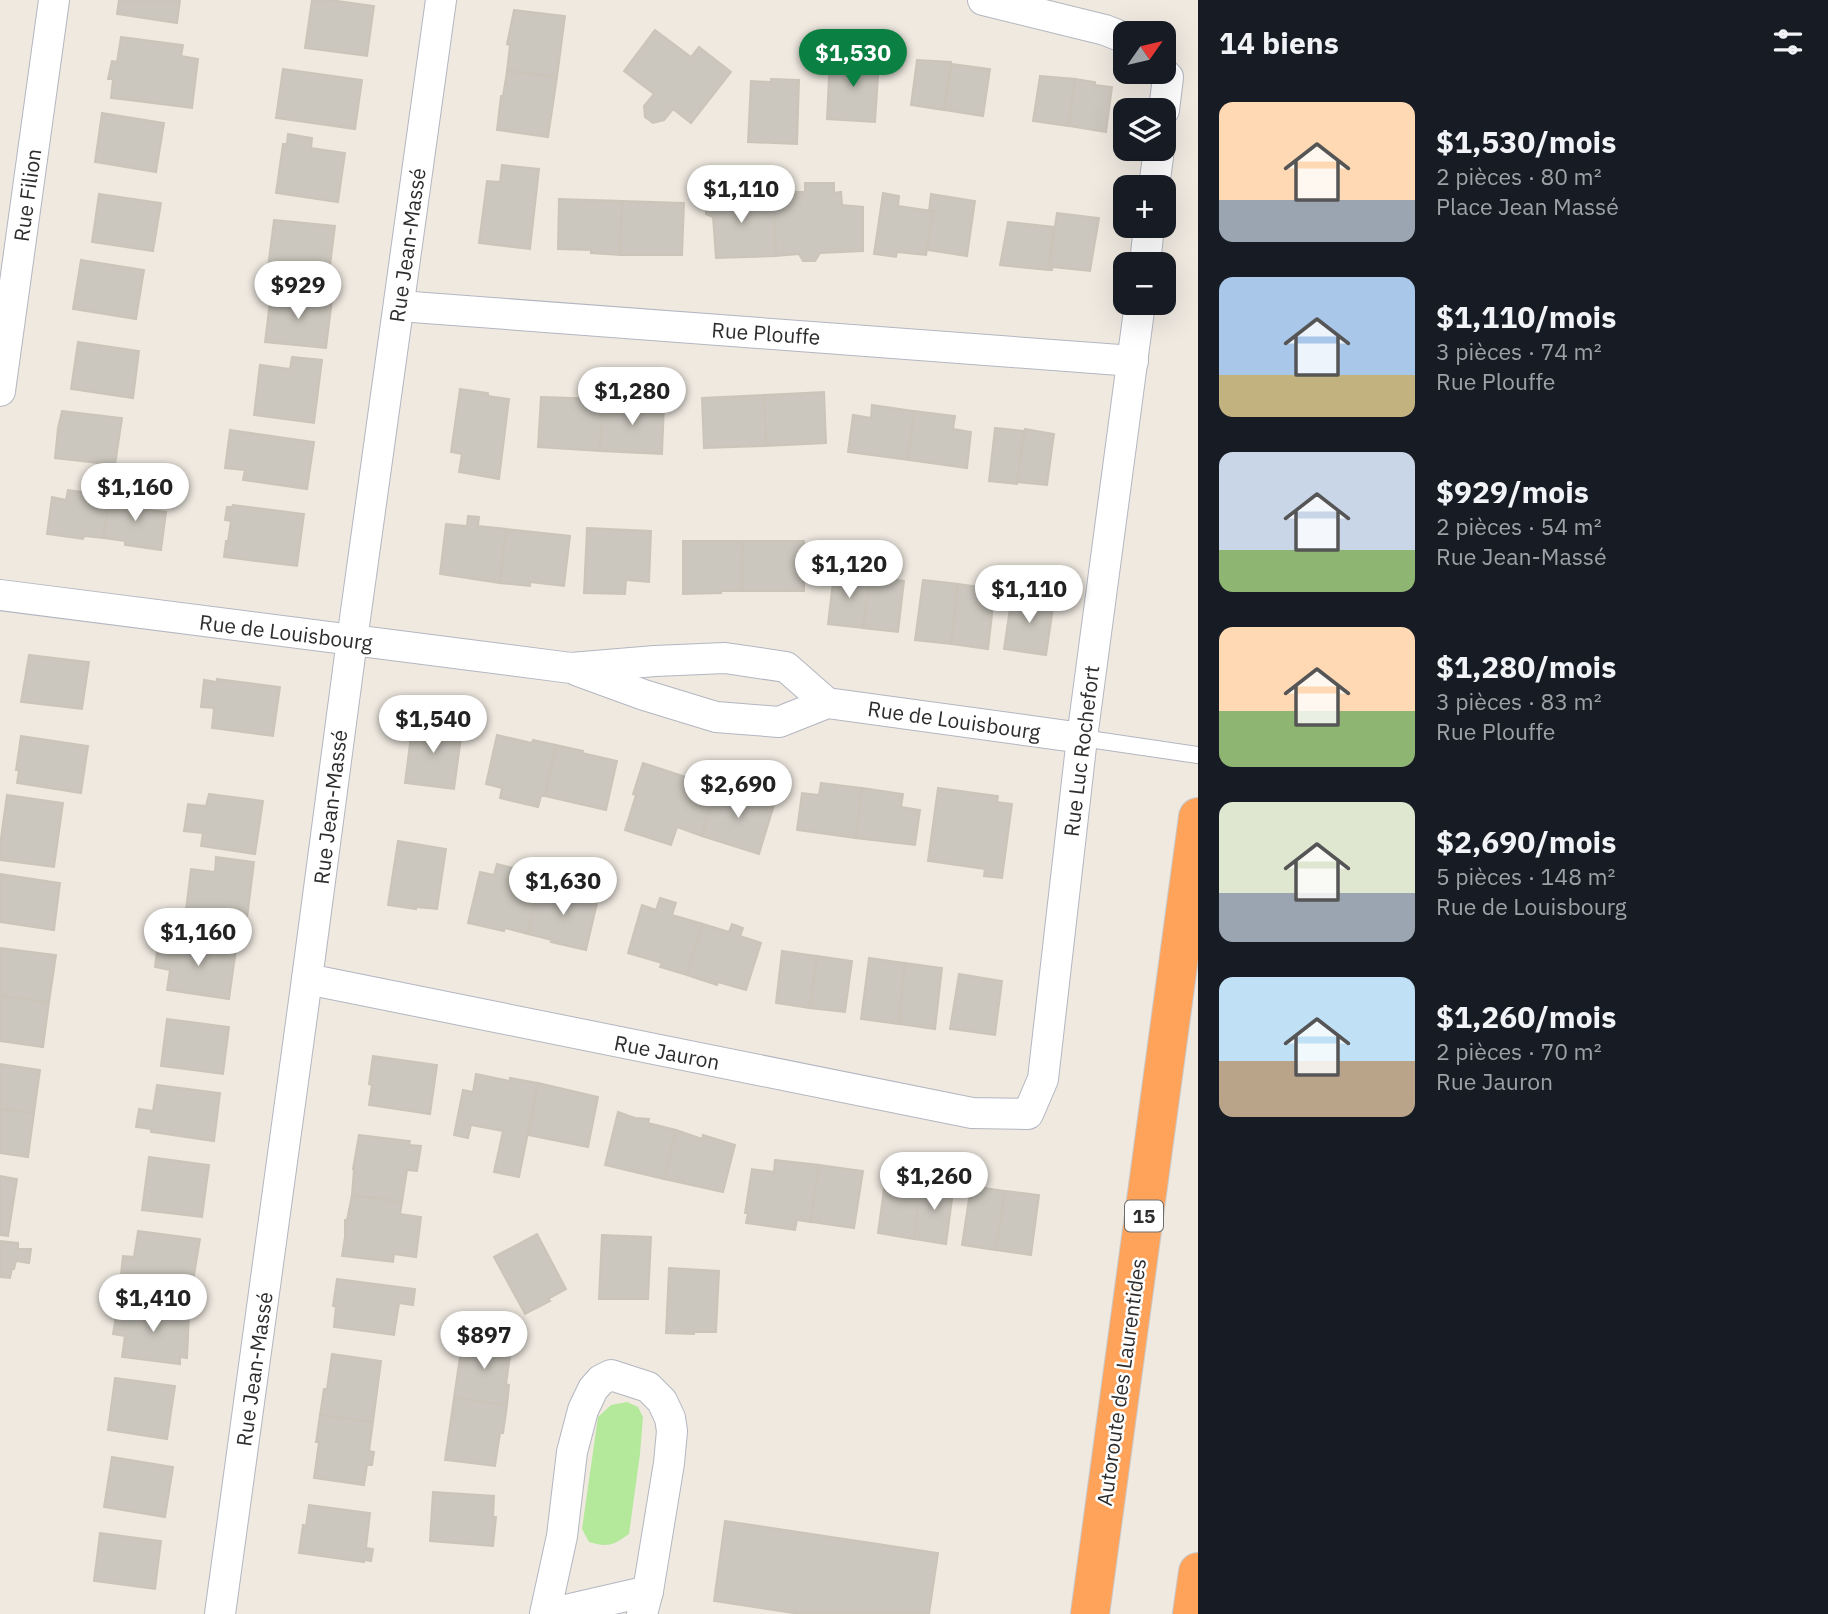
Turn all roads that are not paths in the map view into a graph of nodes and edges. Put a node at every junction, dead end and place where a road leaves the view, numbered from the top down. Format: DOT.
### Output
graph roads {
  1 [pos="54,0"];
  2 [pos="440,0"];
  3 [pos="983,0"];
  4 [pos="1113,33"];
  5 [pos="399,306"];
  6 [pos="1139,315"];
  7 [pos="1133,361"];
  8 [pos="0,391"];
  9 [pos="0,595"];
  10 [pos="352,640"];
  11 [pos="571,668"];
  12 [pos="827,703"];
  13 [pos="1082,738"];
  14 [pos="1198,755"];
  15 [pos="1198,817"];
  16 [pos="307,979"];
  17 [pos="1028,1114"];
  18 [pos="1198,1572"];
  19 [pos="645,1602"];
  20 [pos="220,1614"];
  21 [pos="546,1614"];
  22 [pos="1090,1614"];
  23 [pos="1192,1614"];
  1 -- 8 [label="street, Rue Filion"];
  2 -- 5 [label="street, Rue Jean-Massé"];
  3 -- 4 [label="street"];
  5 -- 7 [label="street, Rue Plouffe"];
  5 -- 10 [label="street, Rue Jean-Massé"];
  6 -- 7 [label="street, Rue Luc Rochefort"];
  7 -- 13 [label="street, Rue Luc Rochefort"];
  9 -- 10 [label="street, Rue de Louisbourg"];
  10 -- 11 [label="street, Rue de Louisbourg"];
  10 -- 16 [label="street, Rue Jean-Massé"];
  11 -- 12 [label="street, Rue de Louisbourg"];
  11 -- 12 [label="street, Rue de Louisbourg"];
  12 -- 13 [label="street, Rue de Louisbourg"];
  13 -- 14 [label="lane"];
  13 -- 17 [label="street, Rue Luc Rochefort"];
  15 -- 22 [label="highway, Autoroute des Laurentides / 15"];
  16 -- 17 [label="street, Rue Jauron"];
  16 -- 20 [label="street, Rue Jean-Massé"];
  18 -- 23 [label="highway"];
  19 -- 21 [label="street"];
  19 -- 21 [label="street"];
}
